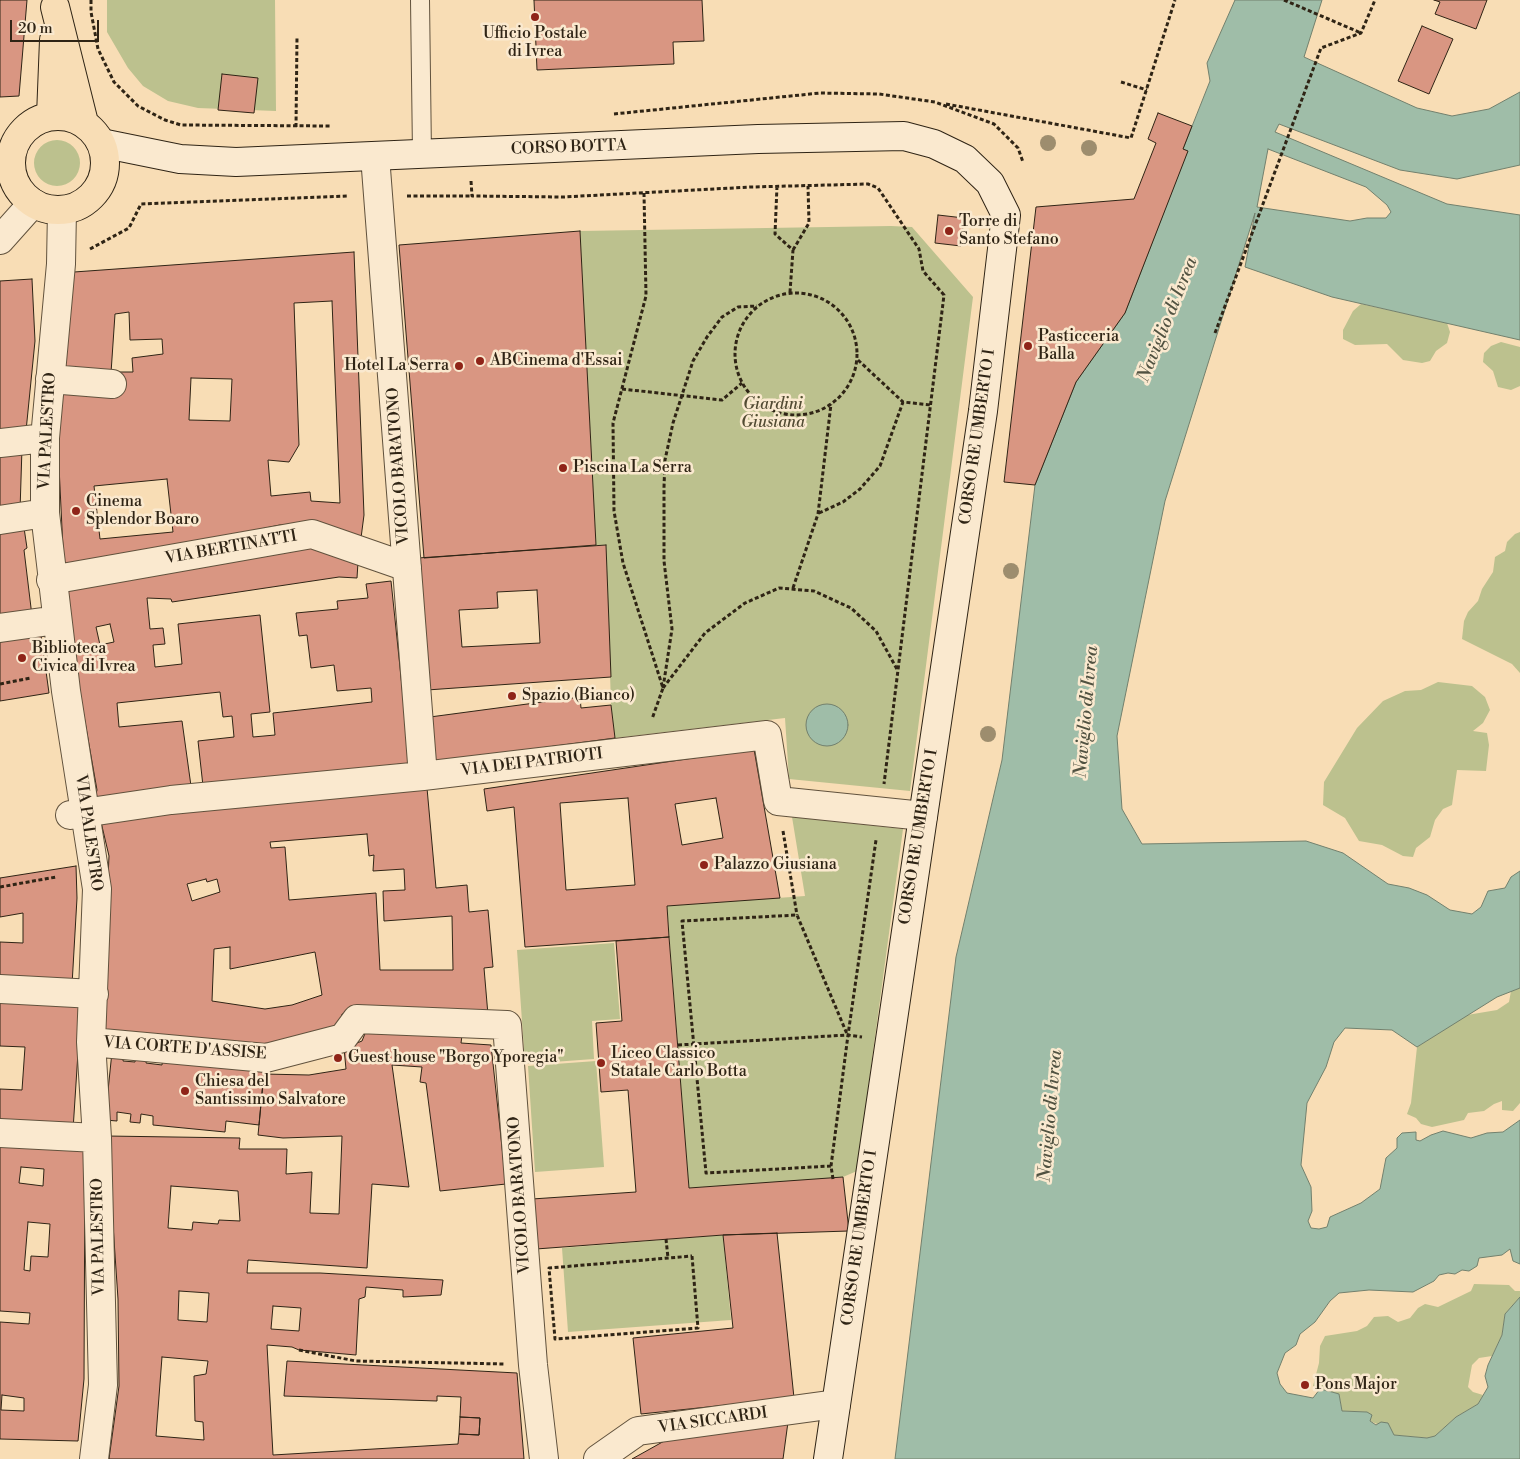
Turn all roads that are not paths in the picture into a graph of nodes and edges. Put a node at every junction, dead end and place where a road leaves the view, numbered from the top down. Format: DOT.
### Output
graph roads {
  1 [pos="420,0"];
  2 [pos="56,4"];
  3 [pos="41,120"];
  4 [pos="0,126"];
  5 [pos="92,133"];
  6 [pos="422,154"];
  7 [pos="375,156"];
  8 [pos="7,175"];
  9 [pos="33,203"];
  10 [pos="62,210"];
  11 [pos="1006,215"];
  12 [pos="0,240"];
  13 [pos="50,379"];
  14 [pos="112,384"];
  15 [pos="44,438"];
  16 [pos="0,444"];
  17 [pos="44,513"];
  18 [pos="0,520"];
  19 [pos="407,567"];
  20 [pos="51,580"];
  21 [pos="57,620"];
  22 [pos="0,628"];
  23 [pos="423,776"];
  24 [pos="77,814"];
  25 [pos="923,816"];
  26 [pos="0,989"];
  27 [pos="94,994"];
  28 [pos="507,1025"];
  29 [pos="92,1042"];
  30 [pos="0,1133"];
  31 [pos="97,1138"];
  32 [pos="836,1404"];
  33 [pos="94,1459"];
  34 [pos="544,1459"];
  35 [pos="598,1459"];
  36 [pos="828,1459"];
  1 -- 6 [label="lane"];
  2 -- 3 [label="main road"];
  2 -- 5 [label="main road"];
  3 -- 4 [label="main road"];
  3 -- 5 [label="main road"];
  3 -- 8 [label="main road"];
  5 -- 7 [label="street, CORSO BOTTA"];
  5 -- 10 [label="main road"];
  6 -- 7 [label="street, CORSO BOTTA"];
  6 -- 11 [label="street, CORSO BOTTA"];
  7 -- 19 [label="street, VICOLO BARATONO"];
  8 -- 9 [label="main road"];
  9 -- 10 [label="main road"];
  9 -- 12 [label="street"];
  10 -- 13 [label="street, VIA PALESTRO"];
  11 -- 25 [label="street, CORSO RE UMBERTO I"];
  13 -- 14 [label="street"];
  13 -- 15 [label="street, VIA PALESTRO"];
  15 -- 16 [label="street"];
  15 -- 17 [label="street, VIA PALESTRO"];
  17 -- 18 [label="street"];
  17 -- 20 [label="street, VIA PALESTRO"];
  19 -- 20 [label="street, VIA BERTINATTI"];
  19 -- 23 [label="street, VICOLO BARATONO"];
  20 -- 21 [label="street, VIA PALESTRO"];
  21 -- 22 [label="street"];
  21 -- 24 [label="street, VIA PALESTRO"];
  23 -- 24 [label="street, VIA DEI PATRIOTI"];
  23 -- 25 [label="street, VIA DEI PATRIOTI"];
  24 -- 27 [label="street, VIA PALESTRO"];
  25 -- 32 [label="street, CORSO RE UMBERTO I"];
  26 -- 27 [label="street"];
  27 -- 29 [label="street, VIA PALESTRO"];
  28 -- 29 [label="street, VIA CORTE D'ASSISE"];
  28 -- 34 [label="street, VICOLO BARATONO"];
  29 -- 31 [label="street, VIA PALESTRO"];
  30 -- 31 [label="street"];
  31 -- 33 [label="street, VIA PALESTRO"];
  32 -- 35 [label="street, VIA SICCARDI"];
  32 -- 36 [label="street, CORSO RE UMBERTO I"];
}
